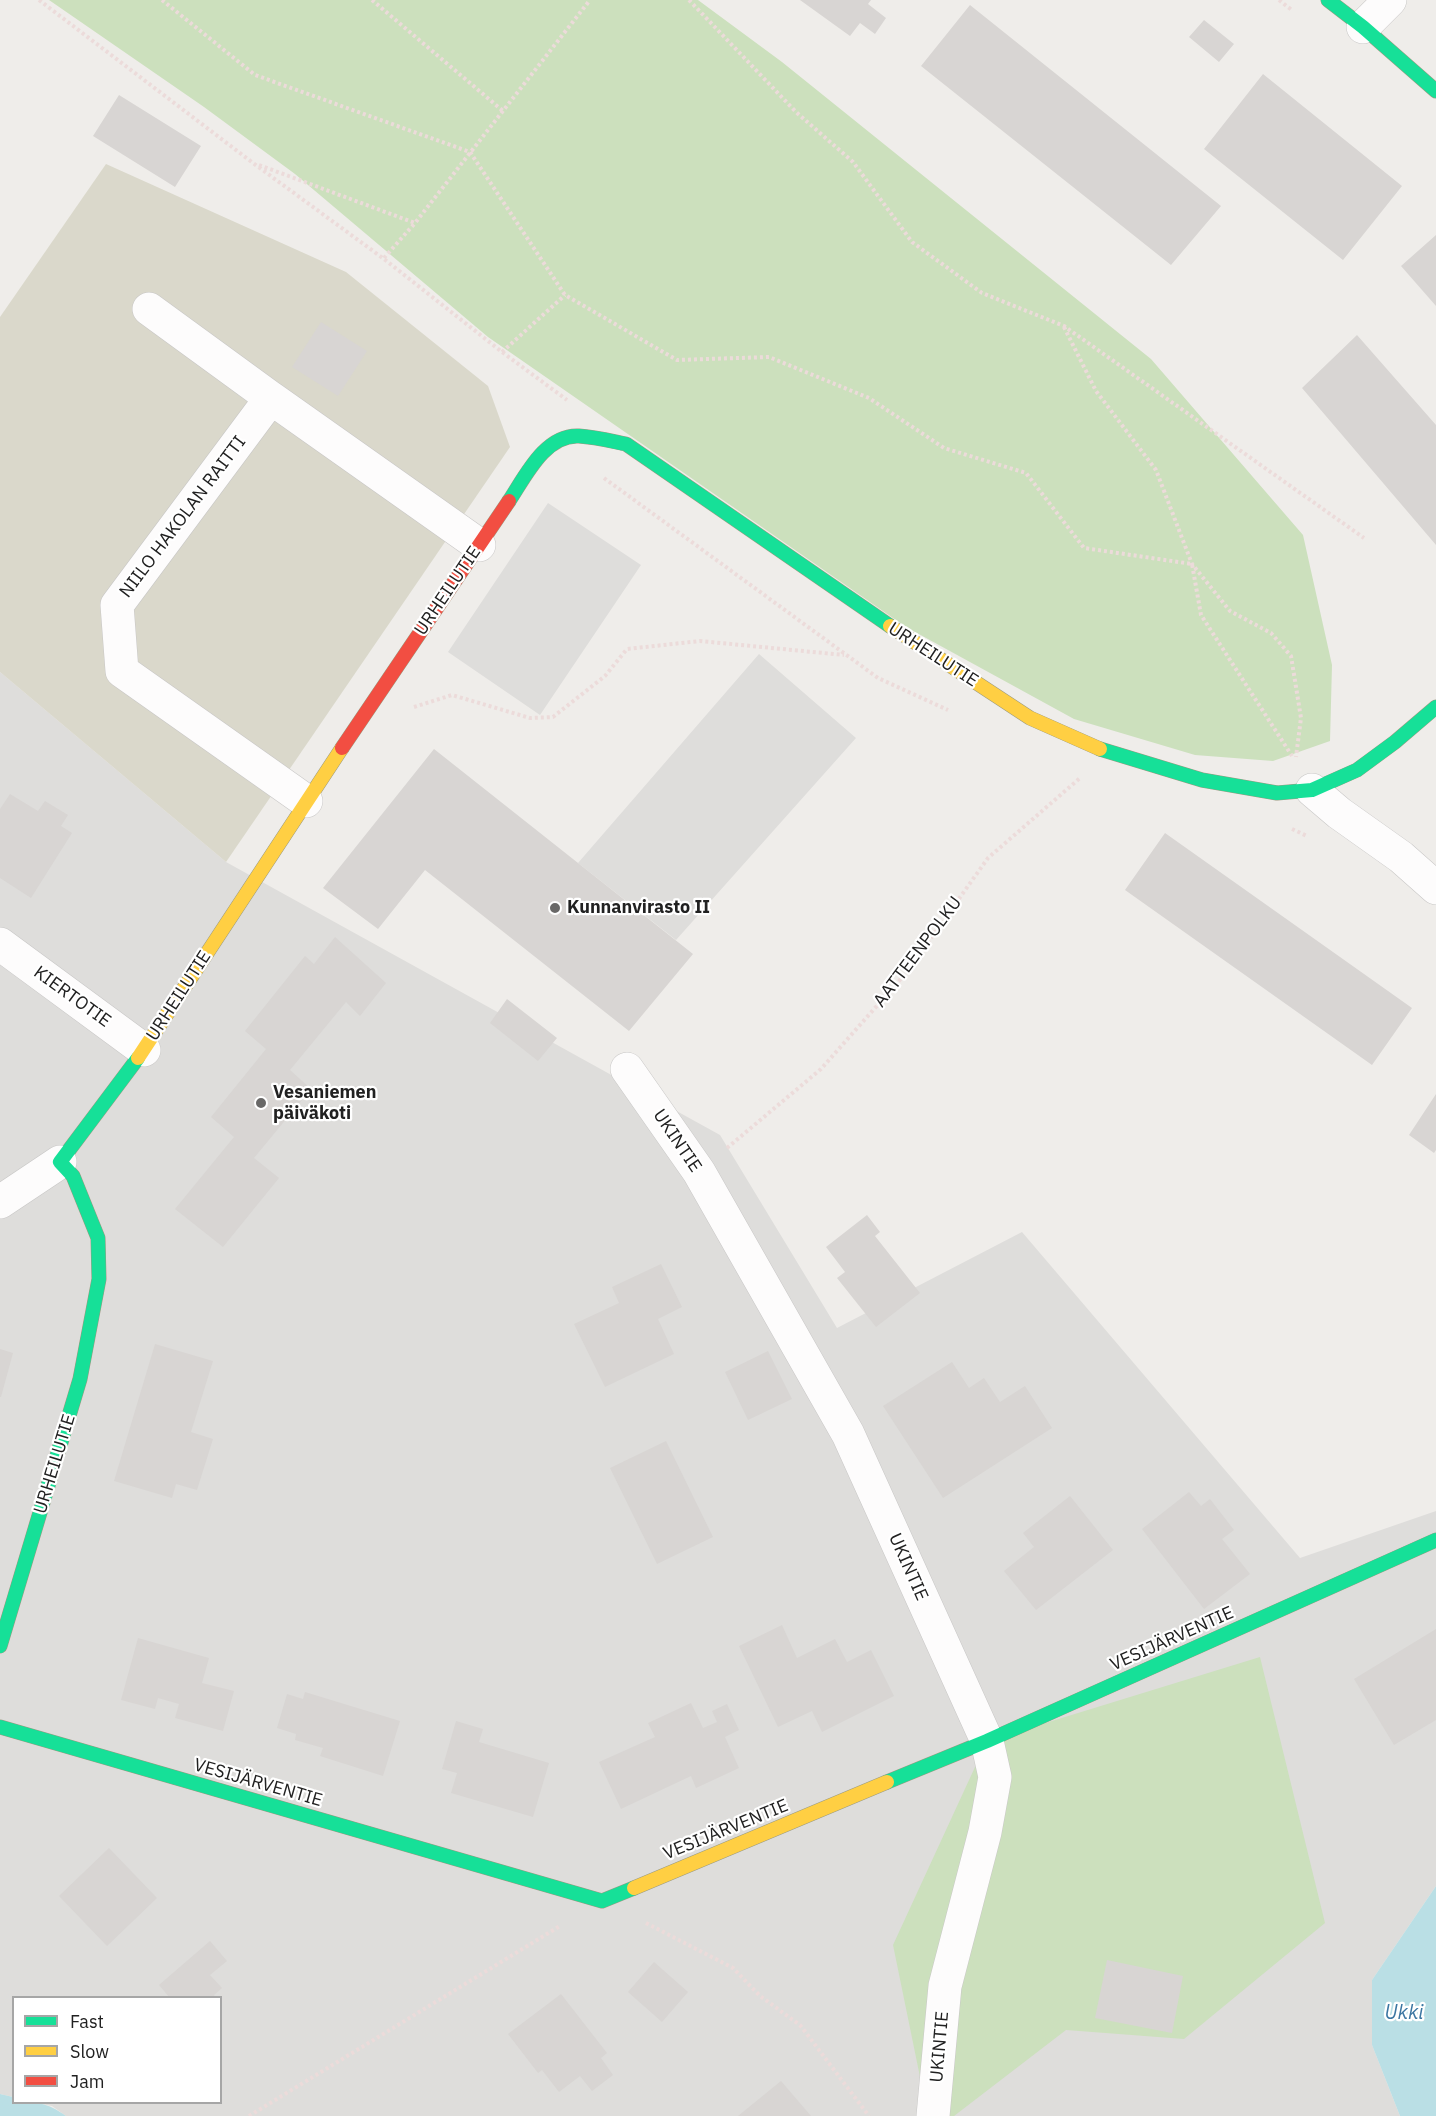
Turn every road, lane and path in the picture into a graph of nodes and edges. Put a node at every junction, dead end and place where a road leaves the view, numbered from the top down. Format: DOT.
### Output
graph roads {
  1 [pos="39,0"];
  2 [pos="162,0"];
  3 [pos="372,0"];
  4 [pos="590,0"];
  5 [pos="689,0"];
  6 [pos="1328,0"];
  7 [pos="1390,0"];
  8 [pos="1363,27"];
  9 [pos="1436,91"];
  10 [pos="503,111"];
  11 [pos="470,152"];
  12 [pos="253,163"];
  13 [pos="415,223"];
  14 [pos="384,259"];
  15 [pos="565,295"];
  16 [pos="148,309"];
  17 [pos="1064,326"];
  18 [pos="502,352"];
  19 [pos="271,398"];
  20 [pos="569,402"];
  21 [pos="600,475"];
  22 [pos="1365,538"];
  23 [pos="479,545"];
  24 [pos="1192,564"];
  25 [pos="847,656"];
  26 [pos="1436,707"];
  27 [pos="407,710"];
  28 [pos="950,711"];
  29 [pos="1103,750"];
  30 [pos="1312,790"];
  31 [pos="306,801"];
  32 [pos="1289,827"];
  33 [pos="1310,837"];
  34 [pos="1436,888"];
  35 [pos="0,944"];
  36 [pos="144,1050"];
  37 [pos="627,1069"];
  38 [pos="60,1162"];
  39 [pos="699,1172"];
  40 [pos="0,1202"];
  41 [pos="1436,1540"];
  42 [pos="0,1646"];
  43 [pos="0,1727"];
  44 [pos="987,1742"];
  45 [pos="602,1901"];
  46 [pos="249,2116"];
  47 [pos="869,2116"];
  48 [pos="933,2116"];
  1 -- 12 [label="path"];
  2 -- 11 [label="path"];
  3 -- 10 [label="path"];
  4 -- 10 [label="path"];
  5 -- 17 [label="path"];
  6 -- 8 [label="street"];
  7 -- 8 [label="street"];
  8 -- 9 [label="street"];
  10 -- 11 [label="path"];
  11 -- 13 [label="path"];
  11 -- 15 [label="path"];
  12 -- 13 [label="path"];
  12 -- 14 [label="path"];
  13 -- 14 [label="path"];
  14 -- 18 [label="path"];
  15 -- 18 [label="path"];
  15 -- 24 [label="path"];
  16 -- 19 [label="street"];
  17 -- 22 [label="path"];
  17 -- 24 [label="path"];
  18 -- 20 [label="path"];
  19 -- 23 [label="street"];
  19 -- 31 [label="street, NIILO HAKOLAN RAITTI"];
  21 -- 25 [label="path"];
  23 -- 29 [label="street, URHEILUTIE"];
  23 -- 31 [label="street, URHEILUTIE"];
  24 -- 24 [label="path"];
  25 -- 27 [label="path"];
  25 -- 28 [label="path"];
  26 -- 30 [label="street, URHEILUTIE"];
  29 -- 30 [label="street, URHEILUTIE"];
  29 -- 39 [label="path, AATTEENPOLKU"];
  30 -- 34 [label="street"];
  31 -- 36 [label="street, URHEILUTIE"];
  32 -- 33 [label="path"];
  35 -- 36 [label="street, KIERTOTIE"];
  36 -- 38 [label="street, URHEILUTIE"];
  37 -- 39 [label="street, UKINTIE"];
  38 -- 40 [label="street"];
  38 -- 42 [label="street, URHEILUTIE"];
  39 -- 44 [label="street, UKINTIE"];
  41 -- 44 [label="street, VESIJÄRVENTIE"];
  43 -- 45 [label="street, VESIJÄRVENTIE"];
  44 -- 45 [label="street, VESIJÄRVENTIE"];
  44 -- 48 [label="street, UKINTIE"];
  45 -- 46 [label="path"];
  45 -- 47 [label="path"];
}
